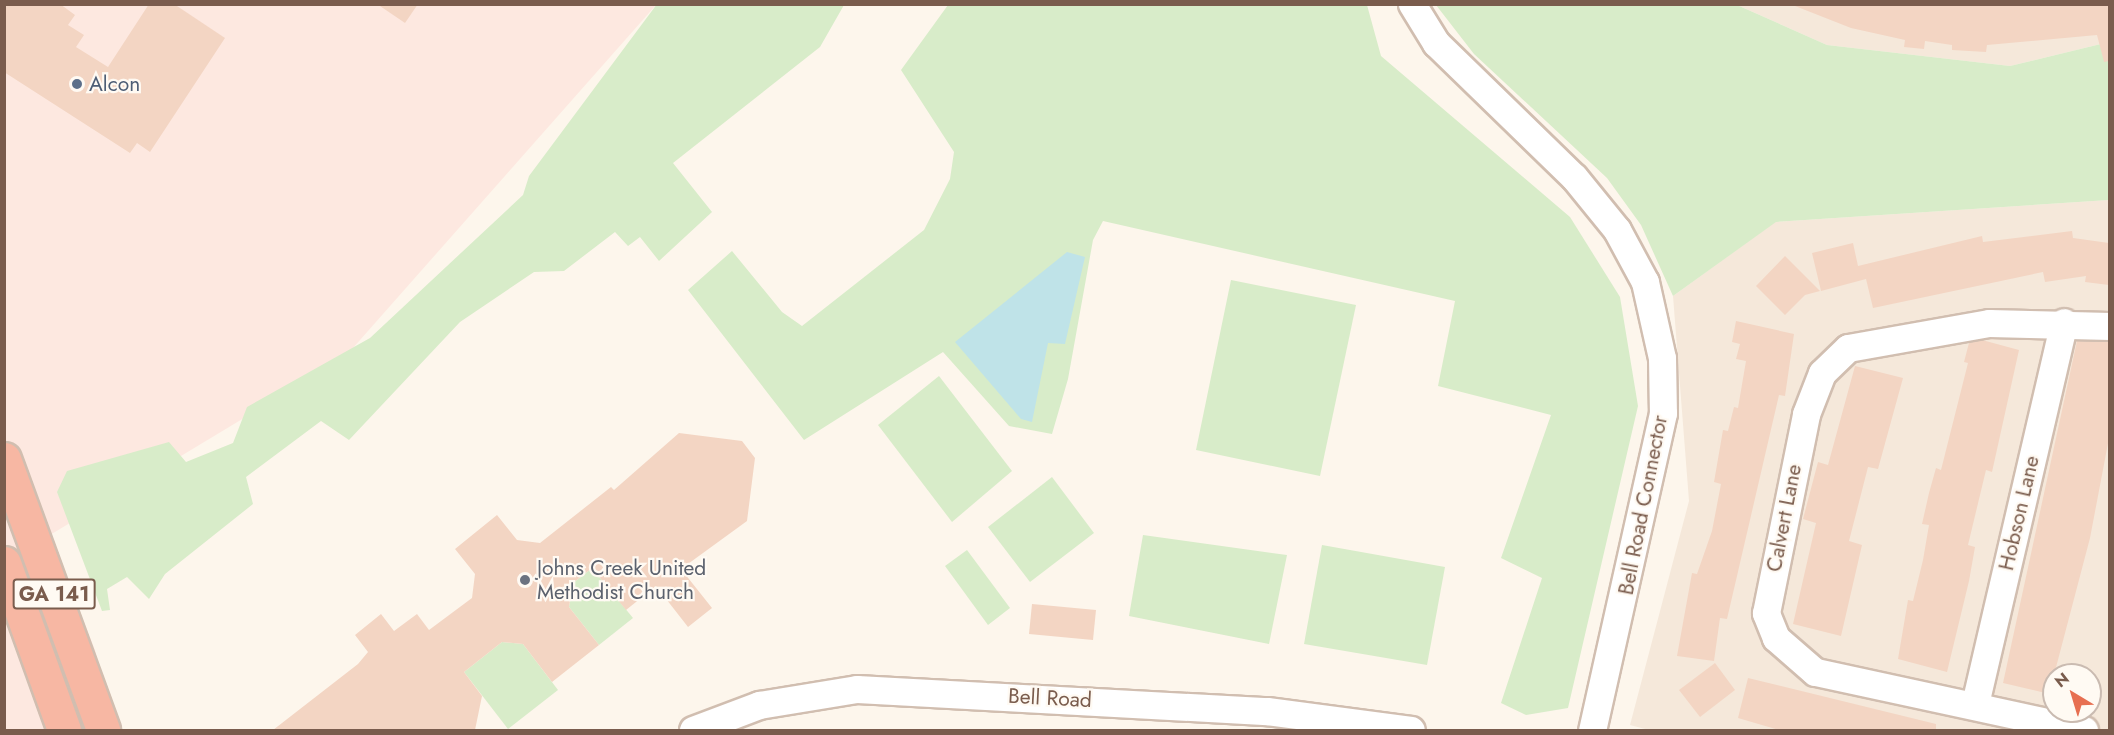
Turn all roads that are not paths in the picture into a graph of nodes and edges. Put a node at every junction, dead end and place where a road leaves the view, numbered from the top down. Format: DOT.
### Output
graph roads {
  1 [pos="1412,4"];
  2 [pos="2064,322"];
  3 [pos="2109,326"];
  4 [pos="4,459"];
  5 [pos="4,563"];
  6 [pos="1975,704"];
  7 [pos="64,730"];
  8 [pos="103,730"];
  9 [pos="693,730"];
  10 [pos="1411,730"];
  11 [pos="1592,730"];
  12 [pos="2084,730"];
  1 -- 11 [label="street, Bell Road Connector"];
  2 -- 3 [label="street, Calvert Lane"];
  2 -- 6 [label="street, Hobson Lane"];
  2 -- 6 [label="street, Calvert Lane"];
  4 -- 8 [label="highway, GA 141"];
  5 -- 7 [label="highway, GA 141"];
  6 -- 12 [label="street, Calvert Lane"];
  9 -- 10 [label="street, Bell Road"];
}
